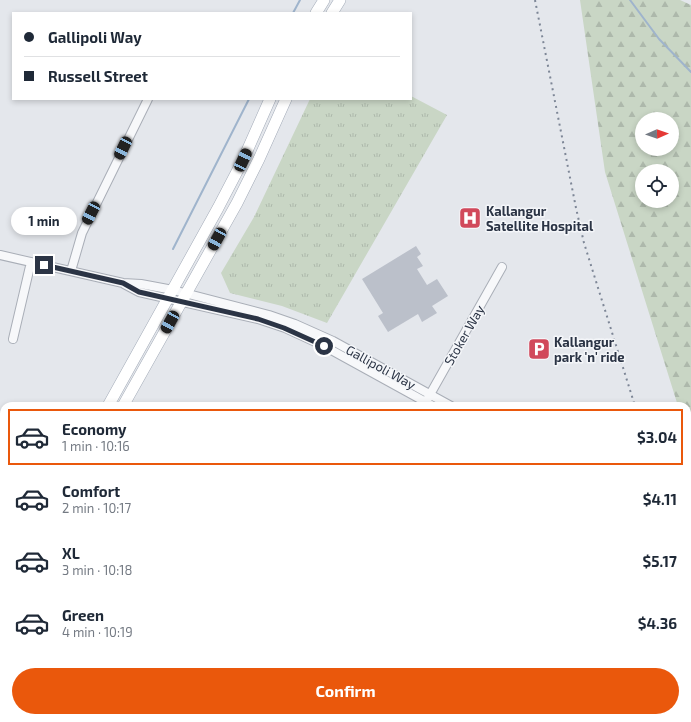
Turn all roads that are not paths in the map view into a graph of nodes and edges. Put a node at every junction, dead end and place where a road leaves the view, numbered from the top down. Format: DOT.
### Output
graph roads {
  1 [pos="324,0"];
  2 [pos="340,0"];
  3 [pos="317,12"];
  4 [pos="333,12"];
  5 [pos="148,100"];
  6 [pos="270,100"];
  7 [pos="286,100"];
  8 [pos="0,254"];
  9 [pos="31,262"];
  10 [pos="502,267"];
  11 [pos="71,271"];
  12 [pos="170,294"];
  13 [pos="184,297"];
  14 [pos="13,339"];
  15 [pos="430,394"];
  16 [pos="110,402"];
  17 [pos="125,402"];
  18 [pos="425,402"];
  19 [pos="429,402"];
  20 [pos="444,402"];
  1 -- 3 [label="main road"];
  2 -- 4 [label="main road"];
  5 -- 11 [label="street"];
  6 -- 12 [label="main road"];
  7 -- 13 [label="main road"];
  8 -- 9 [label="street, Gallipoli Way"];
  9 -- 11 [label="street, Gallipoli Way"];
  9 -- 14 [label="street"];
  10 -- 15 [label="street, Stoker Way"];
  11 -- 12 [label="street, Gallipoli Way"];
  12 -- 13 [label="street, Gallipoli Way"];
  12 -- 16 [label="main road"];
  13 -- 15 [label="street, Gallipoli Way"];
  13 -- 17 [label="main road"];
  13 -- 18 [label="street, Gallipoli Way"];
  15 -- 19 [label="street, Stoker Way"];
  15 -- 20 [label="street, Gallipoli Way"];
}
